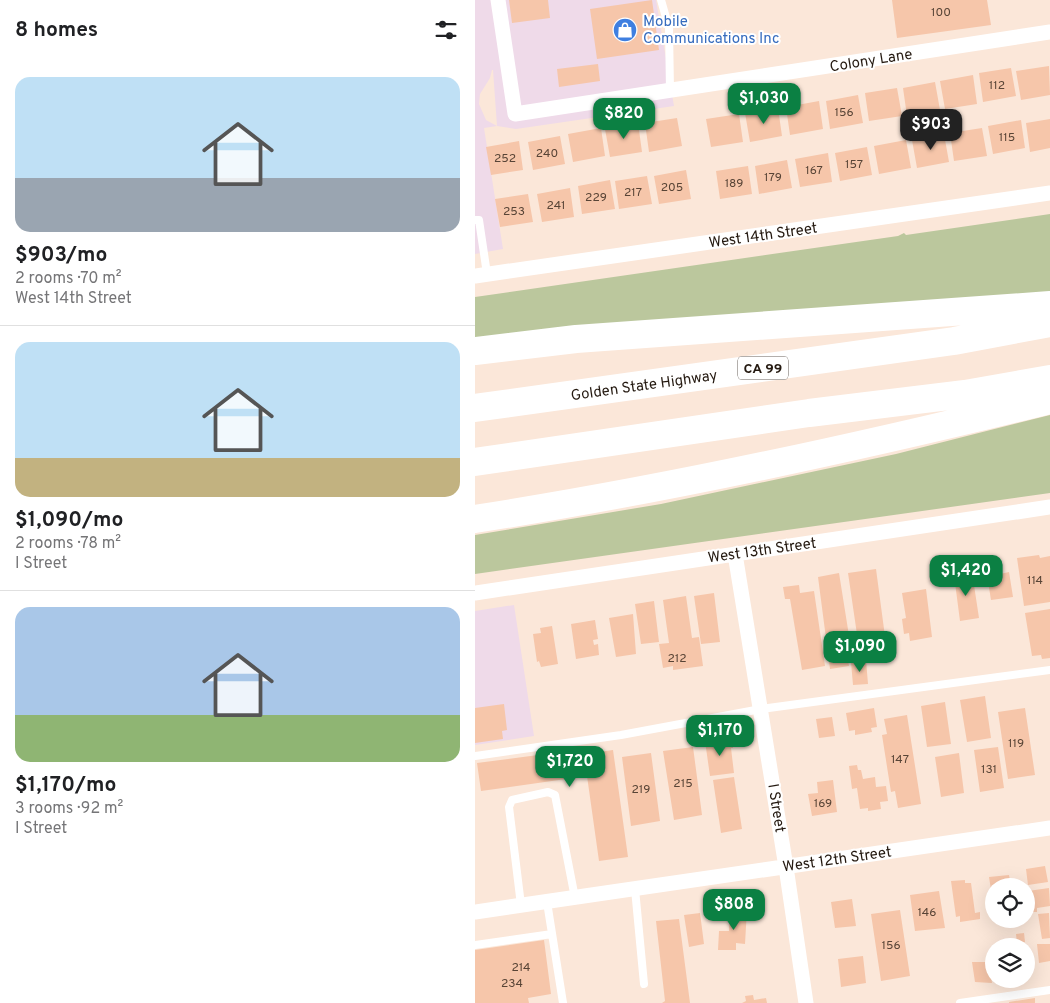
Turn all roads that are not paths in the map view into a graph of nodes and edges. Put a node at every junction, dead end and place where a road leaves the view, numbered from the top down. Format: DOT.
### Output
graph roads {
  1 [pos="498,0"];
  2 [pos="661,0"];
  3 [pos="1050,32"];
  4 [pos="670,91"];
  5 [pos="1050,193"];
  6 [pos="475,220"];
  7 [pos="481,275"];
  8 [pos="1050,305"];
  9 [pos="1050,323"];
  10 [pos="475,351"];
  11 [pos="1050,379"];
  12 [pos="1050,400"];
  13 [pos="475,408"];
  14 [pos="475,462"];
  15 [pos="1050,507"];
  16 [pos="475,519"];
  17 [pos="735,554"];
  18 [pos="475,593"];
  19 [pos="1050,670"];
  20 [pos="761,709"];
  21 [pos="475,756"];
  22 [pos="1050,828"];
  23 [pos="786,867"];
  24 [pos="635,889"];
  25 [pos="575,898"];
  26 [pos="547,902"];
  27 [pos="521,906"];
  28 [pos="475,912"];
  29 [pos="552,934"];
  30 [pos="475,945"];
  31 [pos="644,984"];
  32 [pos="1050,990"];
  33 [pos="563,1003"];
  34 [pos="806,1003"];
  35 [pos="960,1003"];
  1 -- 4 [label="street, Colony Lane"];
  2 -- 4 [label="lane"];
  3 -- 4 [label="street, Colony Lane"];
  5 -- 7 [label="street, West 14th Street"];
  6 -- 7 [label="lane"];
  8 -- 10 [label="highway"];
  9 -- 13 [label="highway, Golden State Highway / CA 99"];
  11 -- 14 [label="highway"];
  12 -- 16 [label="highway"];
  15 -- 17 [label="street, West 13th Street"];
  17 -- 18 [label="street, West 13th Street"];
  17 -- 20 [label="street, I Street"];
  19 -- 20 [label="lane"];
  20 -- 21 [label="lane"];
  20 -- 23 [label="street, I Street"];
  22 -- 23 [label="street, West 12th Street"];
  23 -- 24 [label="street, West 12th Street"];
  23 -- 34 [label="street, I Street"];
  24 -- 25 [label="street, West 12th Street"];
  24 -- 31 [label="lane"];
  25 -- 26 [label="street, West 12th Street"];
  25 -- 27 [label="lane"];
  26 -- 27 [label="street, West 12th Street"];
  26 -- 29 [label="lane"];
  27 -- 28 [label="street, West 12th Street"];
  29 -- 30 [label="lane"];
  29 -- 33 [label="lane"];
  32 -- 35 [label="lane"];
}
